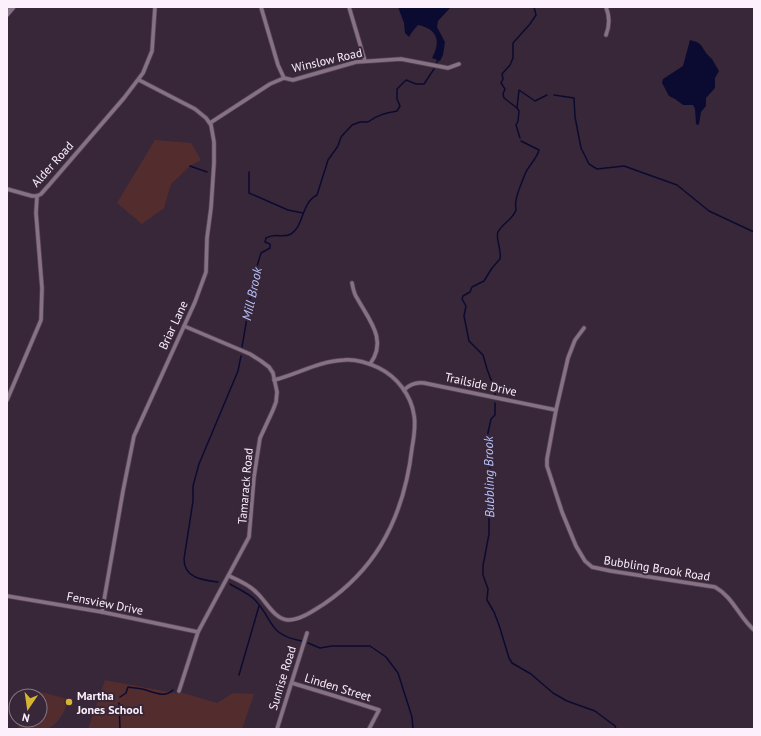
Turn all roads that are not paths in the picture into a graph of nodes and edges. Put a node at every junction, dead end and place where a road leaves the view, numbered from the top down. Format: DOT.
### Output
graph roads {
  1 [pos="13,7"];
  2 [pos="155,7"];
  3 [pos="261,7"];
  4 [pos="349,7"];
  5 [pos="606,7"];
  6 [pos="7,14"];
  7 [pos="606,35"];
  8 [pos="365,61"];
  9 [pos="459,64"];
  10 [pos="284,78"];
  11 [pos="139,80"];
  12 [pos="210,122"];
  13 [pos="7,189"];
  14 [pos="37,196"];
  15 [pos="352,284"];
  16 [pos="184,326"];
  17 [pos="584,328"];
  18 [pos="370,364"];
  19 [pos="274,380"];
  20 [pos="404,390"];
  21 [pos="7,400"];
  22 [pos="556,410"];
  23 [pos="229,576"];
  24 [pos="7,596"];
  25 [pos="102,612"];
  26 [pos="754,630"];
  27 [pos="198,632"];
  28 [pos="307,633"];
  29 [pos="292,683"];
  30 [pos="179,691"];
  31 [pos="277,729"];
  32 [pos="369,729"];
  1 -- 6 [label="street"];
  2 -- 11 [label="street, Alder Road"];
  3 -- 10 [label="street"];
  4 -- 8 [label="street"];
  5 -- 7 [label="street"];
  8 -- 9 [label="street, Winslow Road"];
  8 -- 10 [label="street, Winslow Road"];
  10 -- 12 [label="street, Winslow Road"];
  11 -- 12 [label="street"];
  11 -- 14 [label="street, Alder Road"];
  12 -- 16 [label="street, Briar Lane"];
  13 -- 14 [label="street"];
  14 -- 21 [label="street, Alder Road"];
  15 -- 18 [label="street"];
  16 -- 19 [label="street, Tamarack Road"];
  16 -- 25 [label="street, Briar Lane"];
  17 -- 22 [label="street, Bubbling Brook Road"];
  18 -- 19 [label="street"];
  18 -- 20 [label="street"];
  19 -- 23 [label="street, Tamarack Road"];
  20 -- 22 [label="street, Trailside Drive"];
  20 -- 23 [label="street"];
  22 -- 26 [label="street, Bubbling Brook Road"];
  23 -- 27 [label="street, Tamarack Road"];
  24 -- 25 [label="street, Fensview Drive"];
  25 -- 27 [label="street, Fensview Drive"];
  27 -- 30 [label="street, Tamarack Road"];
  28 -- 29 [label="street, Sunrise Road"];
  29 -- 31 [label="street, Sunrise Road"];
  29 -- 32 [label="street, Linden Street"];
}
